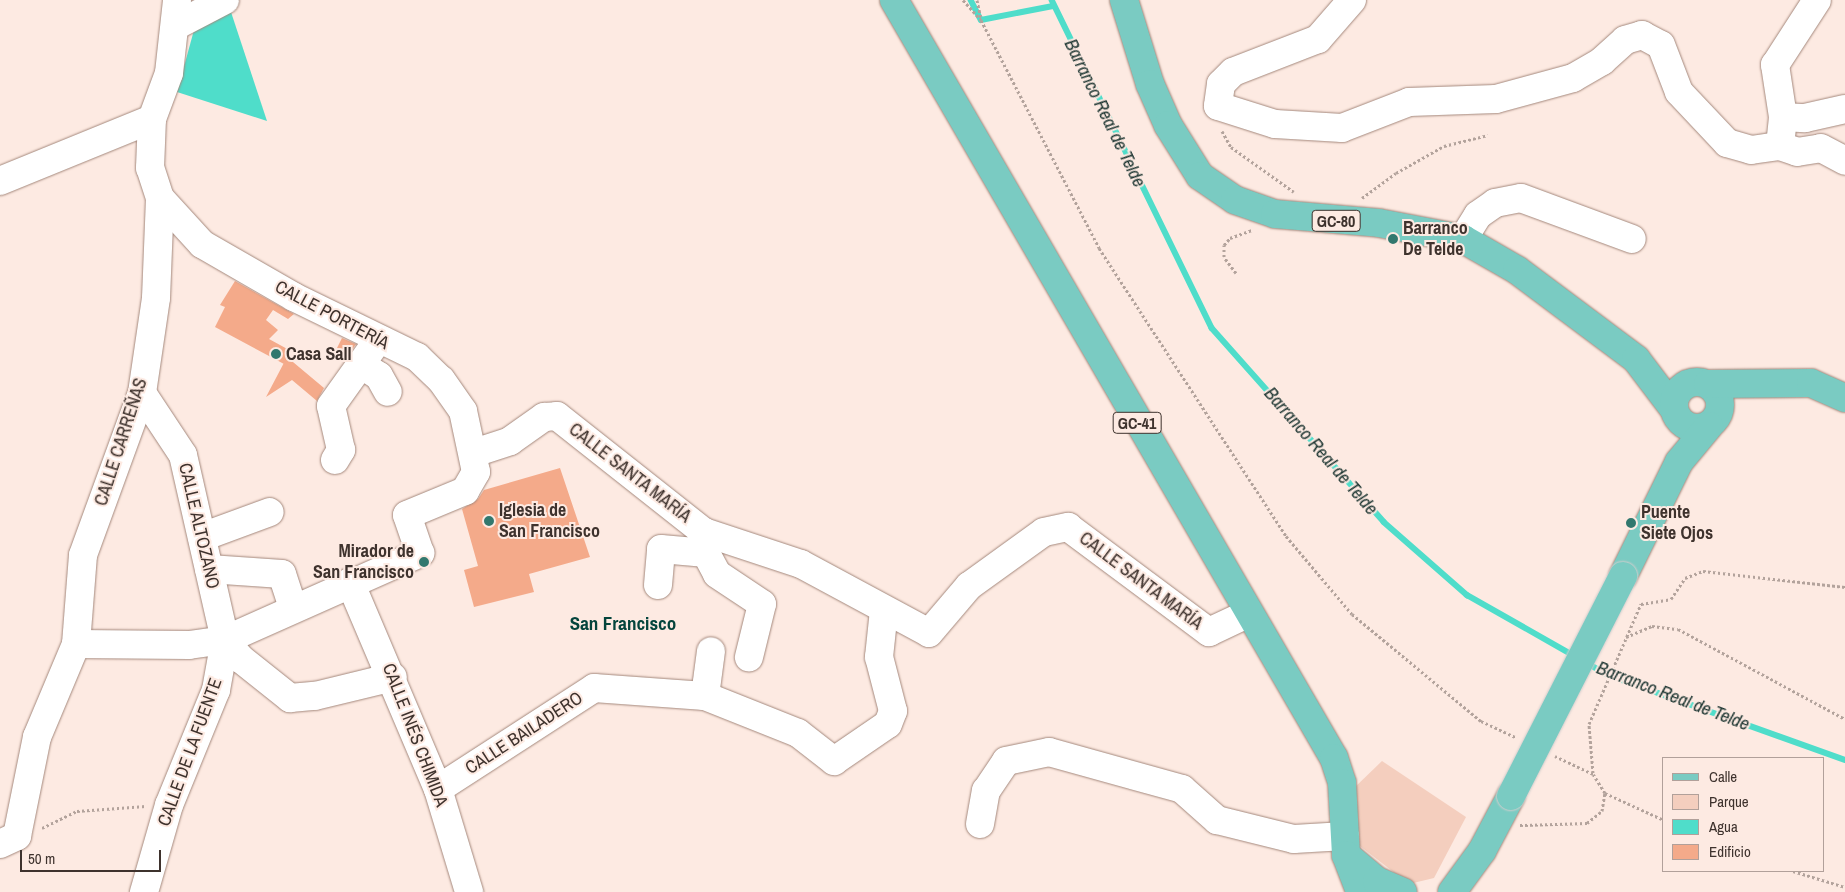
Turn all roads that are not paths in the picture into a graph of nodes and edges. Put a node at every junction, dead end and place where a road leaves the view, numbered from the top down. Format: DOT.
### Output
graph roads {
  1 [pos="225,0"];
  2 [pos="894,0"];
  3 [pos="1124,0"];
  4 [pos="1352,0"];
  5 [pos="1817,0"];
  6 [pos="177,12"];
  7 [pos="1845,109"];
  8 [pos="1783,117"];
  9 [pos="152,119"];
  10 [pos="1780,146"];
  11 [pos="1845,161"];
  12 [pos="0,181"];
  13 [pos="160,198"];
  14 [pos="1463,239"];
  15 [pos="1632,239"];
  16 [pos="378,340"];
  17 [pos="1636,359"];
  18 [pos="362,365"];
  19 [pos="1701,383"];
  20 [pos="1782,383"];
  21 [pos="388,392"];
  22 [pos="142,393"];
  23 [pos="1845,398"];
  24 [pos="1676,413"];
  25 [pos="1714,420"];
  26 [pos="474,453"];
  27 [pos="335,460"];
  28 [pos="1679,462"];
  29 [pos="270,512"];
  30 [pos="704,532"];
  31 [pos="202,536"];
  32 [pos="209,569"];
  33 [pos="350,582"];
  34 [pos="658,585"];
  35 [pos="293,606"];
  36 [pos="884,610"];
  37 [pos="1247,614"];
  38 [pos="225,640"];
  39 [pos="76,644"];
  40 [pos="711,651"];
  41 [pos="749,657"];
  42 [pos="393,677"];
  43 [pos="705,696"];
  44 [pos="438,789"];
  45 [pos="980,824"];
  46 [pos="8,840"];
  47 [pos="1346,846"];
  48 [pos="1482,851"];
  49 [pos="144,892"];
  50 [pos="469,892"];
  51 [pos="1360,892"];
  52 [pos="1403,892"];
  53 [pos="1452,892"];
  54 [pos="1477,892"];
  1 -- 6 [label="street"];
  2 -- 37 [label="main road, GC-41"];
  3 -- 14 [label="main road, GC-80"];
  4 -- 10 [label="street"];
  5 -- 8 [label="street"];
  6 -- 9 [label="street, CALLE CARREÑAS"];
  7 -- 8 [label="street"];
  8 -- 10 [label="street"];
  9 -- 12 [label="street"];
  9 -- 13 [label="street, CALLE CARREÑAS"];
  10 -- 11 [label="street"];
  13 -- 16 [label="street, CALLE PORTERÍA"];
  13 -- 22 [label="street, CALLE CARREÑAS"];
  14 -- 15 [label="street"];
  14 -- 17 [label="main road, GC-80"];
  16 -- 18 [label="street"];
  16 -- 26 [label="street, CALLE PORTERÍA"];
  17 -- 19 [label="main road, GC-80"];
  17 -- 24 [label="main road, GC-80"];
  18 -- 21 [label="street"];
  18 -- 27 [label="street"];
  19 -- 20 [label="main road"];
  19 -- 24 [label="main road"];
  19 -- 25 [label="main road"];
  20 -- 23 [label="main road"];
  20 -- 25 [label="main road"];
  22 -- 31 [label="street, CALLE ALTOZANO"];
  22 -- 39 [label="street, CALLE CARREÑAS"];
  24 -- 25 [label="main road"];
  24 -- 28 [label="main road"];
  25 -- 28 [label="main road"];
  26 -- 30 [label="street, CALLE SANTA MARÍA"];
  26 -- 33 [label="street, CALLE PORTERÍA"];
  28 -- 48 [label="main road, bridge"];
  29 -- 31 [label="street"];
  30 -- 34 [label="street, CALLE SANTA MARÍA"];
  30 -- 36 [label="street, CALLE SANTA MARÍA"];
  30 -- 41 [label="street, CALLE SANTA MARÍA"];
  31 -- 32 [label="street, CALLE ALTOZANO"];
  32 -- 35 [label="street"];
  32 -- 38 [label="street, CALLE ALTOZANO"];
  33 -- 35 [label="street"];
  33 -- 42 [label="street, CALLE INÉS CHIMIDA"];
  35 -- 38 [label="street"];
  36 -- 37 [label="street, CALLE SANTA MARÍA"];
  36 -- 43 [label="street, CALLE BAILADERO"];
  37 -- 47 [label="main road, GC-41"];
  38 -- 39 [label="street"];
  38 -- 42 [label="street"];
  38 -- 49 [label="street, CALLE DE LA FUENTE"];
  39 -- 46 [label="street, CALLE CARREÑAS"];
  40 -- 43 [label="street"];
  42 -- 44 [label="street, CALLE INÉS CHIMIDA"];
  43 -- 44 [label="street, CALLE BAILADERO"];
  44 -- 50 [label="street, CALLE INÉS CHIMIDA"];
  45 -- 47 [label="street"];
  47 -- 51 [label="main road, GC-41"];
  47 -- 52 [label="main road"];
  48 -- 53 [label="main road"];
  48 -- 54 [label="main road"];
}
